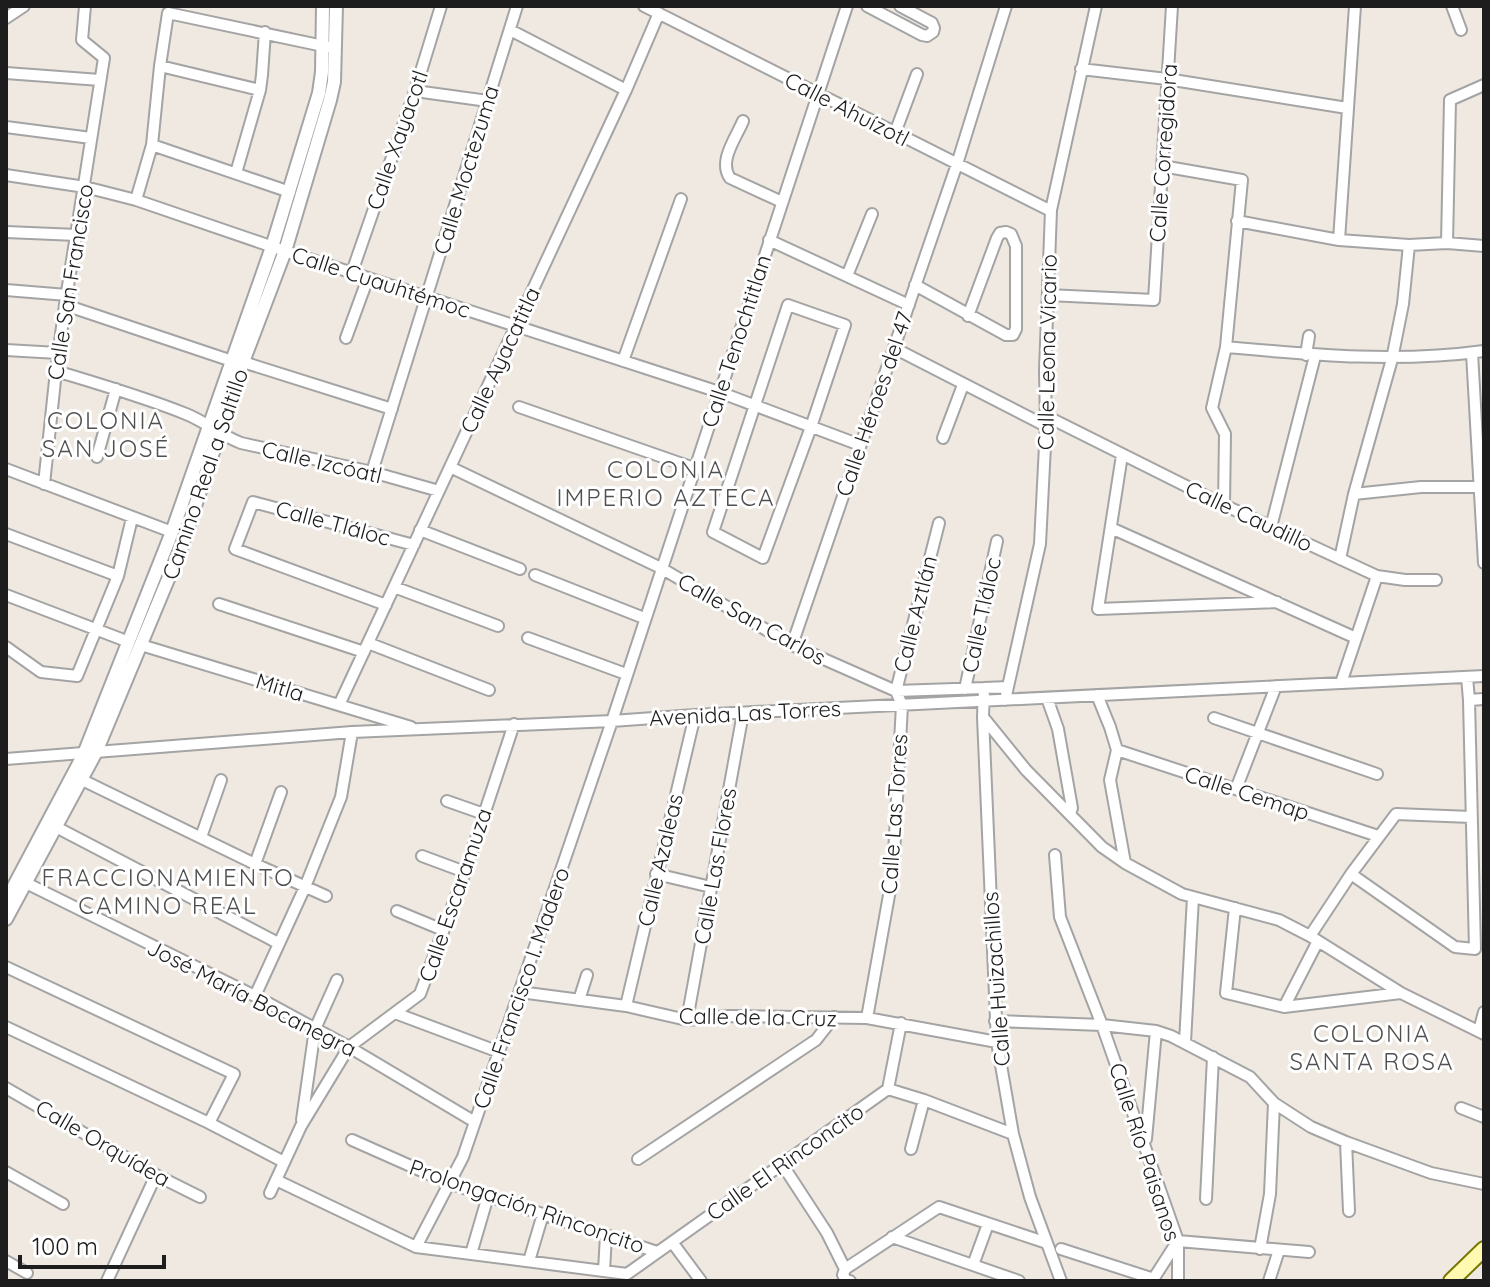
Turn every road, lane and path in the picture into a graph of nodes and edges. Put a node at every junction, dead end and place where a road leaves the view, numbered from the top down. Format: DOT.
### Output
graph roads {
  1 [pos="24,6"];
  2 [pos="85,6"];
  3 [pos="323,6"];
  4 [pos="336,6"];
  5 [pos="441,6"];
  6 [pos="517,6"];
  7 [pos="644,6"];
  8 [pos="847,6"];
  9 [pos="867,6"];
  10 [pos="900,6"];
  11 [pos="1006,6"];
  12 [pos="1096,6"];
  13 [pos="1172,6"];
  14 [pos="1355,6"];
  15 [pos="1452,6"];
  16 [pos="659,13"];
  17 [pos="6,18"];
  18 [pos="510,30"];
  19 [pos="1461,30"];
  20 [pos="265,32"];
  21 [pos="329,48"];
  22 [pos="160,66"];
  23 [pos="1081,69"];
  24 [pos="6,73"];
  25 [pos="917,74"];
  26 [pos="1167,79"];
  27 [pos="100,80"];
  28 [pos="1484,85"];
  29 [pos="260,90"];
  30 [pos="626,90"];
  31 [pos="415,91"];
  32 [pos="818,94"];
  33 [pos="488,101"];
  34 [pos="1347,108"];
  35 [pos="743,121"];
  36 [pos="6,127"];
  37 [pos="895,133"];
  38 [pos="91,138"];
  39 [pos="152,145"];
  40 [pos="957,164"];
  41 [pos="1162,166"];
  42 [pos="236,173"];
  43 [pos="6,175"];
  44 [pos="85,187"];
  45 [pos="290,192"];
  46 [pos="681,199"];
  47 [pos="136,200"];
  48 [pos="782,202"];
  49 [pos="1051,211"];
  50 [pos="872,214"];
  51 [pos="1237,221"];
  52 [pos="6,232"];
  53 [pos="77,235"];
  54 [pos="769,240"];
  55 [pos="1339,240"];
  56 [pos="1447,243"];
  57 [pos="1409,245"];
  58 [pos="1484,246"];
  59 [pos="278,249"];
  60 [pos="352,272"];
  61 [pos="847,276"];
  62 [pos="368,278"];
  63 [pos="915,285"];
  64 [pos="6,290"];
  65 [pos="1048,295"];
  66 [pos="427,297"];
  67 [pos="66,300"];
  68 [pos="909,305"];
  69 [pos="968,316"];
  70 [pos="515,326"];
  71 [pos="1309,336"];
  72 [pos="346,338"];
  73 [pos="1226,347"];
  74 [pos="894,348"];
  75 [pos="6,350"];
  76 [pos="1484,351"];
  77 [pos="58,353"];
  78 [pos="1472,353"];
  79 [pos="1311,355"];
  80 [pos="1392,359"];
  81 [pos="623,361"];
  82 [pos="238,362"];
  83 [pos="56,371"];
  84 [pos="963,385"];
  85 [pos="116,389"];
  86 [pos="719,392"];
  87 [pos="754,405"];
  88 [pos="519,407"];
  89 [pos="392,409"];
  90 [pos="1046,421"];
  91 [pos="811,427"];
  92 [pos="214,429"];
  93 [pos="943,438"];
  94 [pos="860,445"];
  95 [pos="1122,455"];
  96 [pos="97,457"];
  97 [pos="450,467"];
  98 [pos="694,468"];
  99 [pos="6,469"];
  100 [pos="372,472"];
  101 [pos="44,484"];
  102 [pos="1481,487"];
  103 [pos="439,491"];
  104 [pos="1354,494"];
  105 [pos="1224,505"];
  106 [pos="132,518"];
  107 [pos="939,523"];
  108 [pos="1271,527"];
  109 [pos="1111,528"];
  110 [pos="420,530"];
  111 [pos="172,532"];
  112 [pos="6,534"];
  113 [pos="997,541"];
  114 [pos="414,545"];
  115 [pos="1340,559"];
  116 [pos="1484,563"];
  117 [pos="661,568"];
  118 [pos="520,569"];
  119 [pos="535,575"];
  120 [pos="118,576"];
  121 [pos="1377,576"];
  122 [pos="1436,580"];
  123 [pos="394,587"];
  124 [pos="6,595"];
  125 [pos="1277,602"];
  126 [pos="219,604"];
  127 [pos="386,605"];
  128 [pos="644,618"];
  129 [pos="498,626"];
  130 [pos="96,629"];
  131 [pos="528,638"];
  132 [pos="1356,638"];
  133 [pos="135,643"];
  134 [pos="792,645"];
  135 [pos="6,647"];
  136 [pos="366,648"];
  137 [pos="626,674"];
  138 [pos="1484,676"];
  139 [pos="1467,677"];
  140 [pos="1341,683"];
  141 [pos="1276,686"];
  142 [pos="1008,687"];
  143 [pos="984,688"];
  144 [pos="965,689"];
  145 [pos="489,690"];
  146 [pos="896,691"];
  147 [pos="1097,695"];
  148 [pos="1047,698"];
  149 [pos="1484,699"];
  150 [pos="1005,700"];
  151 [pos="1469,700"];
  152 [pos="984,701"];
  153 [pos="339,705"];
  154 [pos="902,705"];
  155 [pos="743,713"];
  156 [pos="695,715"];
  157 [pos="983,717"];
  158 [pos="1214,718"];
  159 [pos="612,721"];
  160 [pos="514,724"];
  161 [pos="418,729"];
  162 [pos="352,732"];
  163 [pos="1257,734"];
  164 [pos="1117,750"];
  165 [pos="90,753"];
  166 [pos="6,759"];
  167 [pos="1377,774"];
  168 [pos="77,777"];
  169 [pos="221,780"];
  170 [pos="1236,789"];
  171 [pos="281,792"];
  172 [pos="447,801"];
  173 [pos="484,814"];
  174 [pos="1070,814"];
  175 [pos="1471,817"];
  176 [pos="56,827"];
  177 [pos="1378,836"];
  178 [pos="201,837"];
  179 [pos="1055,855"];
  180 [pos="422,856"];
  181 [pos="1125,863"];
  182 [pos="255,864"];
  183 [pos="465,872"];
  184 [pos="656,874"];
  185 [pos="1351,874"];
  186 [pos="24,882"];
  187 [pos="305,887"];
  188 [pos="711,887"];
  189 [pos="326,896"];
  190 [pos="1193,897"];
  191 [pos="6,901"];
  192 [pos="1235,908"];
  193 [pos="397,911"];
  194 [pos="6,919"];
  195 [pos="443,930"];
  196 [pos="1314,938"];
  197 [pos="278,943"];
  198 [pos="6,967"];
  199 [pos="587,975"];
  200 [pos="337,980"];
  201 [pos="520,992"];
  202 [pos="1401,993"];
  203 [pos="255,996"];
  204 [pos="579,1000"];
  205 [pos="626,1006"];
  206 [pos="1284,1007"];
  207 [pos="1484,1012"];
  208 [pos="395,1013"];
  209 [pos="834,1017"];
  210 [pos="867,1018"];
  211 [pos="687,1020"];
  212 [pos="995,1021"];
  213 [pos="901,1023"];
  214 [pos="1102,1025"];
  215 [pos="6,1027"];
  216 [pos="315,1029"];
  217 [pos="1156,1031"];
  218 [pos="1482,1033"];
  219 [pos="997,1042"];
  220 [pos="1185,1042"];
  221 [pos="349,1047"];
  222 [pos="499,1052"];
  223 [pos="1213,1057"];
  224 [pos="6,1088"];
  225 [pos="888,1089"];
  226 [pos="924,1100"];
  227 [pos="1274,1103"];
  228 [pos="1461,1108"];
  229 [pos="1484,1117"];
  230 [pos="475,1122"];
  231 [pos="209,1123"];
  232 [pos="301,1126"];
  233 [pos="1013,1134"];
  234 [pos="352,1140"];
  235 [pos="1346,1142"];
  236 [pos="1145,1145"];
  237 [pos="911,1149"];
  238 [pos="638,1159"];
  239 [pos="284,1162"];
  240 [pos="782,1164"];
  241 [pos="6,1172"];
  242 [pos="156,1175"];
  243 [pos="276,1180"];
  244 [pos="449,1183"];
  245 [pos="1484,1184"];
  246 [pos="270,1193"];
  247 [pos="488,1196"];
  248 [pos="200,1197"];
  249 [pos="1206,1199"];
  250 [pos="63,1204"];
  251 [pos="1349,1211"];
  252 [pos="543,1214"];
  253 [pos="988,1224"];
  254 [pos="606,1235"];
  255 [pos="892,1237"];
  256 [pos="1178,1241"];
  257 [pos="672,1242"];
  258 [pos="1047,1243"];
  259 [pos="416,1247"];
  260 [pos="1061,1249"];
  261 [pos="1260,1249"];
  262 [pos="1484,1249"];
  263 [pos="1279,1250"];
  264 [pos="657,1252"];
  265 [pos="1309,1252"];
  266 [pos="471,1254"];
  267 [pos="6,1261"];
  268 [pos="529,1261"];
  269 [pos="973,1265"];
  270 [pos="845,1269"];
  271 [pos="604,1271"];
  272 [pos="27,1273"];
  273 [pos="1153,1280"];
  274 [pos="107,1281"];
  275 [pos="701,1281"];
  276 [pos="850,1281"];
  277 [pos="1019,1281"];
  278 [pos="1061,1281"];
  279 [pos="1178,1281"];
  280 [pos="1269,1281"];
  281 [pos="1451,1281"];
  1 -- 17 [label="street"];
  2 -- 27 [label="street"];
  3 -- 21 [label="street, Camino Real a Saltillo"];
  4 -- 21 [label="street, Camino Real a Saltillo"];
  5 -- 31 [label="street, Calle Xayacotl"];
  6 -- 18 [label="street, Calle Moctezuma"];
  7 -- 16 [label="street, Calle Ahuízotl"];
  8 -- 32 [label="street, Calle Tenochtitlan"];
  9 -- 10 [label="street"];
  11 -- 40 [label="street, Calle Héroes del 47"];
  12 -- 23 [label="street, Calle Leona Vicario"];
  13 -- 26 [label="street, Calle Corregidora"];
  14 -- 34 [label="street"];
  15 -- 19 [label="street"];
  16 -- 30 [label="street, Calle Ayacatitla"];
  16 -- 32 [label="street, Calle Ahuízotl"];
  18 -- 30 [label="street"];
  18 -- 33 [label="street, Calle Moctezuma"];
  20 -- 21 [label="street"];
  20 -- 22 [label="street"];
  20 -- 29 [label="street"];
  21 -- 45 [label="street, Camino Real a Saltillo"];
  21 -- 59 [label="street, Camino Real a Saltillo"];
  22 -- 29 [label="street"];
  22 -- 39 [label="street"];
  23 -- 26 [label="street"];
  23 -- 49 [label="street, Calle Leona Vicario"];
  24 -- 27 [label="street"];
  25 -- 37 [label="street"];
  26 -- 34 [label="street"];
  26 -- 41 [label="street, Calle Corregidora"];
  27 -- 38 [label="street, Calle San Francisco"];
  28 -- 56 [label="street"];
  29 -- 42 [label="street"];
  30 -- 70 [label="street, Calle Ayacatitla"];
  31 -- 33 [label="street"];
  31 -- 60 [label="street, Calle Xayacotl"];
  32 -- 37 [label="street, Calle Ahuízotl"];
  32 -- 48 [label="street, Calle Tenochtitlan"];
  33 -- 66 [label="street, Calle Moctezuma"];
  34 -- 55 [label="street"];
  35 -- 48 [label="street"];
  36 -- 38 [label="street"];
  37 -- 40 [label="street, Calle Ahuízotl"];
  38 -- 44 [label="street, Calle San Francisco"];
  39 -- 42 [label="street"];
  39 -- 47 [label="street"];
  40 -- 49 [label="street, Calle Ahuízotl"];
  40 -- 63 [label="street, Calle Héroes del 47"];
  41 -- 51 [label="street"];
  41 -- 65 [label="street, Calle Corregidora"];
  42 -- 45 [label="street"];
  43 -- 44 [label="street, Calle Cuauhtémoc"];
  44 -- 47 [label="street, Calle Cuauhtémoc"];
  44 -- 53 [label="street, Calle San Francisco"];
  45 -- 59 [label="street, Camino Real a Saltillo"];
  46 -- 81 [label="street"];
  47 -- 59 [label="street, Calle Cuauhtémoc"];
  48 -- 54 [label="street, Calle Tenochtitlan"];
  49 -- 65 [label="street, Calle Leona Vicario"];
  50 -- 61 [label="street"];
  51 -- 55 [label="street"];
  51 -- 73 [label="street"];
  52 -- 53 [label="street"];
  53 -- 67 [label="street, Calle San Francisco"];
  54 -- 61 [label="street"];
  54 -- 86 [label="street, Calle Tenochtitlan"];
  55 -- 57 [label="street"];
  56 -- 57 [label="street"];
  56 -- 58 [label="street"];
  57 -- 80 [label="street"];
  59 -- 60 [label="street, Calle Cuauhtémoc"];
  59 -- 82 [label="street, Camino Real a Saltillo"];
  60 -- 62 [label="street, Calle Cuauhtémoc"];
  61 -- 68 [label="street"];
  62 -- 66 [label="street, Calle Cuauhtémoc"];
  62 -- 72 [label="street"];
  63 -- 68 [label="street, Calle Héroes del 47"];
  63 -- 69 [label="street"];
  64 -- 67 [label="street"];
  65 -- 90 [label="street, Calle Leona Vicario"];
  66 -- 70 [label="street, Calle Cuauhtémoc"];
  66 -- 89 [label="street, Calle Moctezuma"];
  67 -- 77 [label="street, Calle San Francisco"];
  67 -- 82 [label="street"];
  68 -- 74 [label="street, Calle Héroes del 47"];
  69 -- 69 [label="street"];
  70 -- 81 [label="street, Calle Cuauhtémoc"];
  70 -- 97 [label="street, Calle Ayacatitla"];
  71 -- 79 [label="street"];
  73 -- 79 [label="street"];
  73 -- 105 [label="street"];
  74 -- 84 [label="street, Calle Caudillo"];
  74 -- 94 [label="street, Calle Héroes del 47"];
  75 -- 77 [label="street"];
  76 -- 78 [label="street"];
  77 -- 83 [label="street, Calle San Francisco"];
  78 -- 80 [label="street"];
  78 -- 102 [label="street"];
  79 -- 80 [label="street"];
  79 -- 108 [label="street"];
  80 -- 104 [label="street"];
  81 -- 86 [label="street, Calle Cuauhtémoc"];
  82 -- 89 [label="street"];
  82 -- 92 [label="street, Camino Real a Saltillo"];
  83 -- 85 [label="street, Calle Izcóatl"];
  83 -- 101 [label="street, Calle San Francisco"];
  84 -- 90 [label="street, Calle Caudillo"];
  84 -- 93 [label="street"];
  85 -- 92 [label="street, Calle Izcóatl"];
  85 -- 96 [label="street"];
  86 -- 87 [label="street, Calle Cuauhtémoc"];
  86 -- 98 [label="street, Calle Tenochtitlan"];
  87 -- 91 [label="street, Calle Cuauhtémoc"];
  87 -- 91 [label="street"];
  87 -- 91 [label="street"];
  88 -- 98 [label="street"];
  89 -- 100 [label="street, Calle Moctezuma"];
  90 -- 95 [label="street, Calle Caudillo"];
  90 -- 142 [label="street, Calle Leona Vicario"];
  91 -- 94 [label="street, Calle Cuauhtémoc"];
  92 -- 100 [label="street, Calle Izcóatl"];
  92 -- 111 [label="street, Camino Real a Saltillo"];
  92 -- 133 [label="street, Camino Real a Saltillo"];
  94 -- 134 [label="street, Calle Héroes del 47"];
  95 -- 105 [label="street, Calle Caudillo"];
  95 -- 109 [label="street"];
  97 -- 103 [label="street, Calle Ayacatitla"];
  97 -- 117 [label="street, Calle San Carlos"];
  98 -- 117 [label="street, Calle Tenochtitlan"];
  99 -- 101 [label="street"];
  100 -- 103 [label="street, Calle Izcóatl"];
  101 -- 106 [label="street"];
  102 -- 104 [label="street"];
  102 -- 116 [label="street"];
  103 -- 110 [label="street, Calle Ayacatitla"];
  104 -- 115 [label="street"];
  105 -- 108 [label="street, Calle Caudillo"];
  106 -- 111 [label="street"];
  106 -- 120 [label="street"];
  107 -- 146 [label="street, Calle Aztlán"];
  108 -- 115 [label="street, Calle Caudillo"];
  109 -- 125 [label="street"];
  109 -- 125 [label="street"];
  110 -- 114 [label="street, Calle Ayacatitla"];
  110 -- 118 [label="street"];
  111 -- 133 [label="street, Camino Real a Saltillo"];
  112 -- 120 [label="street"];
  113 -- 144 [label="street, Calle Tláloc"];
  114 -- 123 [label="street, Calle Ayacatitla"];
  114 -- 127 [label="street, Calle Tláloc"];
  115 -- 121 [label="street, Calle Caudillo"];
  117 -- 128 [label="street, Calle Tenochtitlan"];
  117 -- 134 [label="street, Calle San Carlos"];
  119 -- 128 [label="street"];
  120 -- 130 [label="street"];
  121 -- 122 [label="street, Calle Caudillo"];
  121 -- 132 [label="street"];
  123 -- 127 [label="street, Calle Ayacatitla"];
  123 -- 129 [label="street"];
  124 -- 130 [label="street, Mitla"];
  125 -- 132 [label="street"];
  126 -- 136 [label="street"];
  127 -- 136 [label="street, Calle Ayacatitla"];
  128 -- 137 [label="street, Calle Tenochtitlan"];
  130 -- 133 [label="street, Mitla"];
  130 -- 135 [label="street"];
  131 -- 137 [label="street"];
  132 -- 140 [label="street"];
  133 -- 153 [label="street, Mitla"];
  133 -- 165 [label="street, Camino Real a Saltillo"];
  134 -- 146 [label="street, Calle San Carlos"];
  136 -- 145 [label="street"];
  136 -- 153 [label="street, Calle Ayacatitla"];
  137 -- 159 [label="street, Calle Tenochtitlan"];
  138 -- 139 [label="street, Avenida Las Torres"];
  139 -- 140 [label="street, Avenida Las Torres"];
  139 -- 151 [label="street"];
  140 -- 141 [label="street, Avenida Las Torres"];
  141 -- 147 [label="street, Avenida Las Torres"];
  141 -- 163 [label="street"];
  142 -- 143 [label="street, Calle San Carlos"];
  142 -- 150 [label="street, Calle Leona Vicario"];
  143 -- 144 [label="street, Calle San Carlos"];
  143 -- 152 [label="street"];
  144 -- 146 [label="street, Calle San Carlos"];
  146 -- 154 [label="street, Calle Aztlán"];
  147 -- 148 [label="street, Avenida Las Torres"];
  147 -- 164 [label="street"];
  148 -- 150 [label="street, Avenida Las Torres"];
  148 -- 174 [label="street"];
  149 -- 151 [label="street"];
  150 -- 152 [label="street, Avenida Las Torres"];
  151 -- 175 [label="street"];
  152 -- 154 [label="street, Avenida Las Torres"];
  152 -- 157 [label="street"];
  153 -- 161 [label="street, Mitla"];
  154 -- 155 [label="street, Avenida Las Torres"];
  154 -- 210 [label="street, Calle Las Torres"];
  155 -- 156 [label="street, Avenida Las Torres"];
  155 -- 188 [label="street, Calle Las Flores"];
  156 -- 159 [label="street, Avenida Las Torres"];
  156 -- 184 [label="street, Calle Azaleas"];
  157 -- 174 [label="street"];
  157 -- 212 [label="street, Calle Huizachillos"];
  158 -- 163 [label="street"];
  159 -- 160 [label="street, Avenida Las Torres"];
  159 -- 201 [label="street, Calle Francisco I. Madero"];
  160 -- 161 [label="street, Avenida Las Torres"];
  160 -- 173 [label="street, Calle Escaramuza"];
  161 -- 162 [label="street, Avenida Las Torres"];
  162 -- 165 [label="street, Avenida Las Torres"];
  162 -- 187 [label="street"];
  163 -- 167 [label="street"];
  163 -- 170 [label="street"];
  164 -- 170 [label="street, Calle Cemap"];
  164 -- 181 [label="street"];
  165 -- 166 [label="street, Avenida Las Torres"];
  165 -- 168 [label="street, Camino Real a Saltillo"];
  168 -- 176 [label="street, Camino Real a Saltillo"];
  168 -- 178 [label="street"];
  168 -- 191 [label="street, Camino Real a Saltillo"];
  169 -- 178 [label="street"];
  170 -- 177 [label="street, Calle Cemap"];
  171 -- 182 [label="street"];
  172 -- 173 [label="street"];
  173 -- 183 [label="street, Calle Escaramuza"];
  174 -- 181 [label="street"];
  175 -- 177 [label="street"];
  175 -- 185 [label="street"];
  176 -- 186 [label="street, Camino Real a Saltillo"];
  176 -- 197 [label="street"];
  177 -- 185 [label="street"];
  178 -- 182 [label="street"];
  179 -- 214 [label="street, Calle Río Paisanos"];
  180 -- 183 [label="street"];
  181 -- 190 [label="street"];
  182 -- 187 [label="street"];
  183 -- 195 [label="street, Calle Escaramuza"];
  184 -- 188 [label="street"];
  184 -- 205 [label="street, Calle Azaleas"];
  185 -- 196 [label="street"];
  186 -- 194 [label="street, Camino Real a Saltillo"];
  186 -- 203 [label="street, José María Bocanegra"];
  187 -- 189 [label="street"];
  187 -- 197 [label="street"];
  188 -- 211 [label="street, Calle Las Flores"];
  190 -- 192 [label="street"];
  190 -- 220 [label="street"];
  192 -- 196 [label="street"];
  192 -- 206 [label="street"];
  193 -- 195 [label="street"];
  195 -- 208 [label="street, Calle Escaramuza"];
  196 -- 202 [label="street"];
  196 -- 206 [label="street"];
  197 -- 203 [label="street"];
  198 -- 231 [label="street"];
  199 -- 204 [label="street"];
  200 -- 216 [label="street"];
  201 -- 204 [label="street, Calle de la Cruz"];
  201 -- 222 [label="street, Calle Francisco I. Madero"];
  202 -- 206 [label="street"];
  202 -- 218 [label="street"];
  203 -- 216 [label="street, José María Bocanegra"];
  204 -- 205 [label="street, Calle de la Cruz"];
  205 -- 211 [label="street, Calle de la Cruz"];
  207 -- 218 [label="street"];
  208 -- 221 [label="street, Calle Escaramuza"];
  208 -- 222 [label="street"];
  209 -- 210 [label="street, Calle de la Cruz"];
  209 -- 211 [label="street, Calle de la Cruz"];
  209 -- 238 [label="street"];
  210 -- 213 [label="street, Calle de la Cruz"];
  212 -- 214 [label="street"];
  212 -- 219 [label="street, Calle Huizachillos"];
  213 -- 219 [label="street, Calle de la Cruz"];
  213 -- 225 [label="street"];
  214 -- 217 [label="street"];
  214 -- 236 [label="street, Calle Río Paisanos"];
  215 -- 231 [label="street"];
  216 -- 221 [label="street, José María Bocanegra"];
  216 -- 232 [label="street"];
  217 -- 220 [label="street"];
  217 -- 236 [label="street"];
  219 -- 233 [label="street, Calle Huizachillos"];
  220 -- 223 [label="street"];
  221 -- 230 [label="street, José María Bocanegra"];
  221 -- 232 [label="street, Calle Escaramuza"];
  222 -- 230 [label="street, Calle Francisco I. Madero"];
  223 -- 227 [label="street"];
  223 -- 249 [label="street"];
  224 -- 242 [label="street, Calle Orquídea"];
  225 -- 226 [label="street"];
  225 -- 240 [label="street, Calle El Rinconcito"];
  226 -- 233 [label="street"];
  226 -- 237 [label="street"];
  227 -- 235 [label="street"];
  227 -- 261 [label="street"];
  228 -- 229 [label="street"];
  230 -- 244 [label="street, Calle Francisco I. Madero"];
  231 -- 239 [label="street"];
  232 -- 239 [label="street, Calle Escaramuza"];
  233 -- 258 [label="street, Calle Huizachillos"];
  234 -- 244 [label="street, Prolongación Rinconcito"];
  235 -- 245 [label="street"];
  235 -- 251 [label="street"];
  236 -- 256 [label="street, Calle Río Paisanos"];
  239 -- 243 [label="street, Calle Escaramuza"];
  240 -- 257 [label="street, Calle El Rinconcito"];
  240 -- 270 [label="street"];
  241 -- 250 [label="street"];
  242 -- 248 [label="street, Calle Orquídea"];
  242 -- 274 [label="street"];
  243 -- 246 [label="street, Calle Escaramuza"];
  243 -- 259 [label="street"];
  244 -- 247 [label="street, Prolongación Rinconcito"];
  244 -- 259 [label="street, Calle Francisco I. Madero"];
  247 -- 252 [label="street, Prolongación Rinconcito"];
  247 -- 266 [label="street"];
  252 -- 254 [label="street, Prolongación Rinconcito"];
  252 -- 268 [label="street"];
  253 -- 255 [label="street"];
  253 -- 258 [label="street"];
  253 -- 269 [label="street"];
  254 -- 264 [label="street, Prolongación Rinconcito"];
  254 -- 271 [label="street"];
  255 -- 269 [label="street"];
  255 -- 270 [label="street"];
  256 -- 261 [label="street"];
  256 -- 273 [label="street"];
  256 -- 279 [label="street, Calle Río Paisanos"];
  257 -- 264 [label="street, Calle El Rinconcito"];
  257 -- 275 [label="street"];
  258 -- 278 [label="street, Calle Huizachillos"];
  259 -- 266 [label="street"];
  260 -- 273 [label="street"];
  261 -- 263 [label="street"];
  262 -- 281 [label="main road"];
  263 -- 265 [label="street"];
  263 -- 280 [label="street"];
  264 -- 271 [label="street, Calle El Rinconcito"];
  266 -- 268 [label="street"];
  267 -- 272 [label="street"];
  268 -- 271 [label="street"];
  269 -- 277 [label="street"];
  270 -- 276 [label="street"];
}
